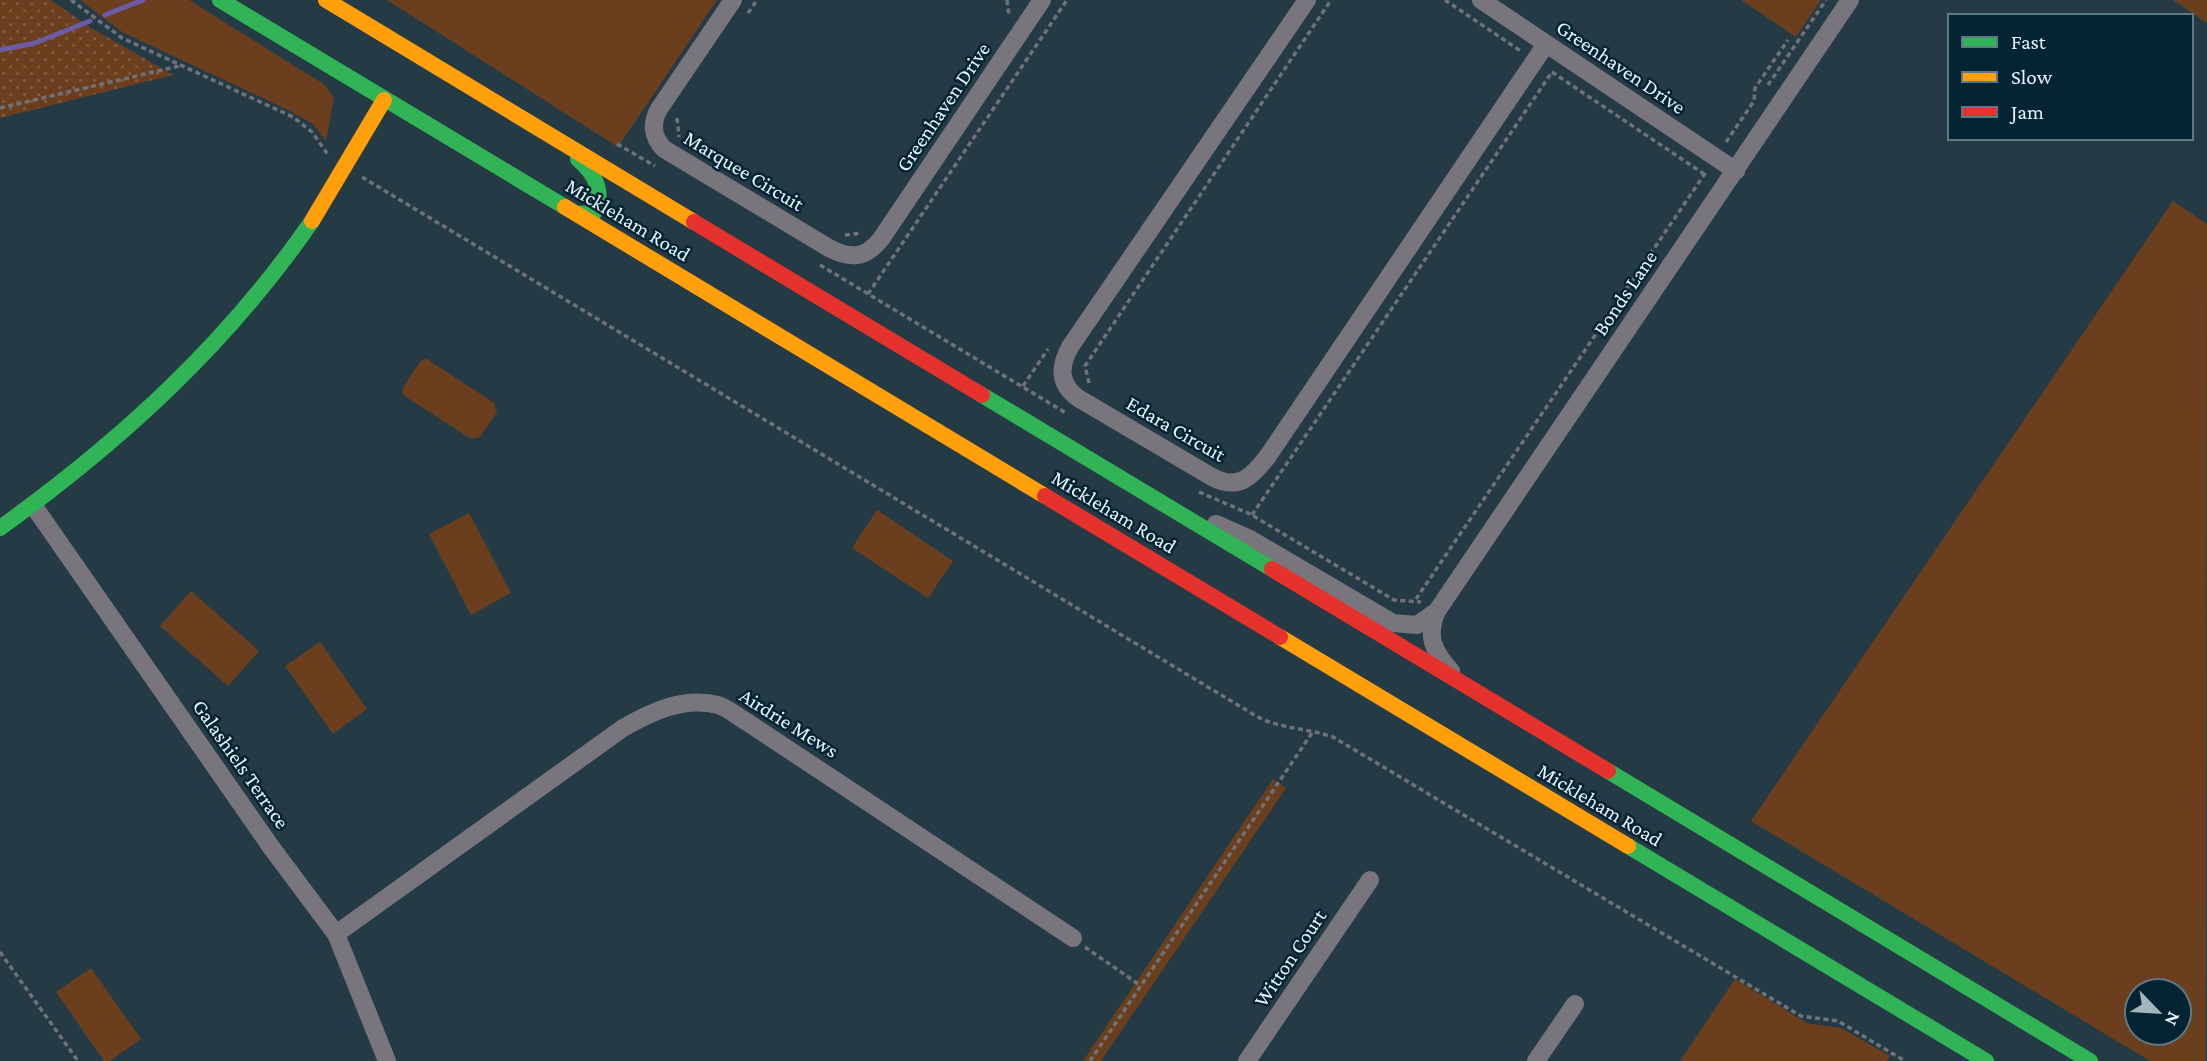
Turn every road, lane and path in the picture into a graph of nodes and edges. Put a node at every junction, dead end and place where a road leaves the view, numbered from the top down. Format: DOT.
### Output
graph roads {
  1 [pos="71,0"];
  2 [pos="220,0"];
  3 [pos="326,0"];
  4 [pos="733,0"];
  5 [pos="757,0"];
  6 [pos="1007,0"];
  7 [pos="1042,0"];
  8 [pos="1066,0"];
  9 [pos="1307,0"];
  10 [pos="1331,0"];
  11 [pos="1445,0"];
  12 [pos="1481,0"];
  13 [pos="1850,0"];
  14 [pos="742,22"];
  15 [pos="1003,24"];
  16 [pos="1788,40"];
  17 [pos="1546,44"];
  18 [pos="1527,55"];
  19 [pos="1512,62"];
  20 [pos="181,65"];
  21 [pos="1552,72"];
  22 [pos="384,100"];
  23 [pos="0,107"];
  24 [pos="683,108"];
  25 [pos="523,118"];
  26 [pos="617,144"];
  27 [pos="691,144"];
  28 [pos="1715,158"];
  29 [pos="345,167"];
  30 [pos="658,168"];
  31 [pos="1736,171"];
  32 [pos="1704,174"];
  33 [pos="577,214"];
  34 [pos="869,222"];
  35 [pos="844,235"];
  36 [pos="881,239"];
  37 [pos="813,261"];
  38 [pos="868,294"];
  39 [pos="1100,389"];
  40 [pos="1076,419"];
  41 [pos="1194,489"];
  42 [pos="33,505"];
  43 [pos="1175,509"];
  44 [pos="1252,515"];
  45 [pos="0,528"];
  46 [pos="1416,599"];
  47 [pos="1437,611"];
  48 [pos="1465,684"];
  49 [pos="1314,730"];
  50 [pos="1370,880"];
  51 [pos="335,934"];
  52 [pos="1073,938"];
  53 [pos="0,952"];
  54 [pos="1140,986"];
  55 [pos="1575,1004"];
  56 [pos="78,1061"];
  57 [pos="387,1061"];
  58 [pos="1090,1061"];
  59 [pos="1247,1061"];
  60 [pos="1536,1061"];
  61 [pos="1905,1061"];
  62 [pos="1986,1061"];
  63 [pos="2090,1061"];
  1 -- 20 [label="path"];
  2 -- 22 [label="main road, Mickleham Road"];
  3 -- 25 [label="main road, Mickleham Road"];
  4 -- 36 [label="street, Marquee Circuit"];
  5 -- 14 [label="path"];
  6 -- 15 [label="path"];
  7 -- 36 [label="street, Greenhaven Drive"];
  8 -- 38 [label="path"];
  9 -- 18 [label="street, Edara Circuit"];
  10 -- 39 [label="path"];
  11 -- 18 [label="path"];
  12 -- 17 [label="street, Greenhaven Drive"];
  13 -- 31 [label="street, Bonds Lane"];
  16 -- 28 [label="path"];
  17 -- 18 [label="street, Edara Circuit"];
  17 -- 28 [label="street, Greenhaven Drive"];
  18 -- 19 [label="path"];
  18 -- 21 [label="path"];
  20 -- 23 [label="path"];
  20 -- 29 [label="path"];
  21 -- 32 [label="path"];
  21 -- 44 [label="path"];
  22 -- 29 [label="main road"];
  22 -- 33 [label="main road, Mickleham Road"];
  24 -- 27 [label="path"];
  25 -- 33 [label="main road"];
  25 -- 43 [label="main road, Mickleham Road"];
  26 -- 30 [label="path"];
  28 -- 31 [label="street, Greenhaven Drive"];
  28 -- 32 [label="path"];
  29 -- 42 [label="main road"];
  29 -- 49 [label="path"];
  31 -- 47 [label="street, Bonds Lane"];
  32 -- 46 [label="path"];
  33 -- 62 [label="main road, Mickleham Road"];
  34 -- 35 [label="path"];
  37 -- 38 [label="path"];
  38 -- 40 [label="path"];
  41 -- 44 [label="path"];
  42 -- 45 [label="main road"];
  42 -- 51 [label="street, Galashiels Terrace"];
  43 -- 47 [label="street"];
  43 -- 48 [label="main road, Mickleham Road"];
  44 -- 46 [label="path"];
  46 -- 47 [label="path"];
  47 -- 48 [label="street"];
  48 -- 63 [label="main road, Mickleham Road"];
  49 -- 54 [label="path"];
  49 -- 61 [label="path"];
  50 -- 59 [label="street, Witton Court"];
  51 -- 52 [label="street, Airdrie Mews"];
  51 -- 57 [label="street, Galashiels Terrace"];
  52 -- 54 [label="path"];
  53 -- 56 [label="path"];
  54 -- 58 [label="path"];
  55 -- 60 [label="street"];
}
